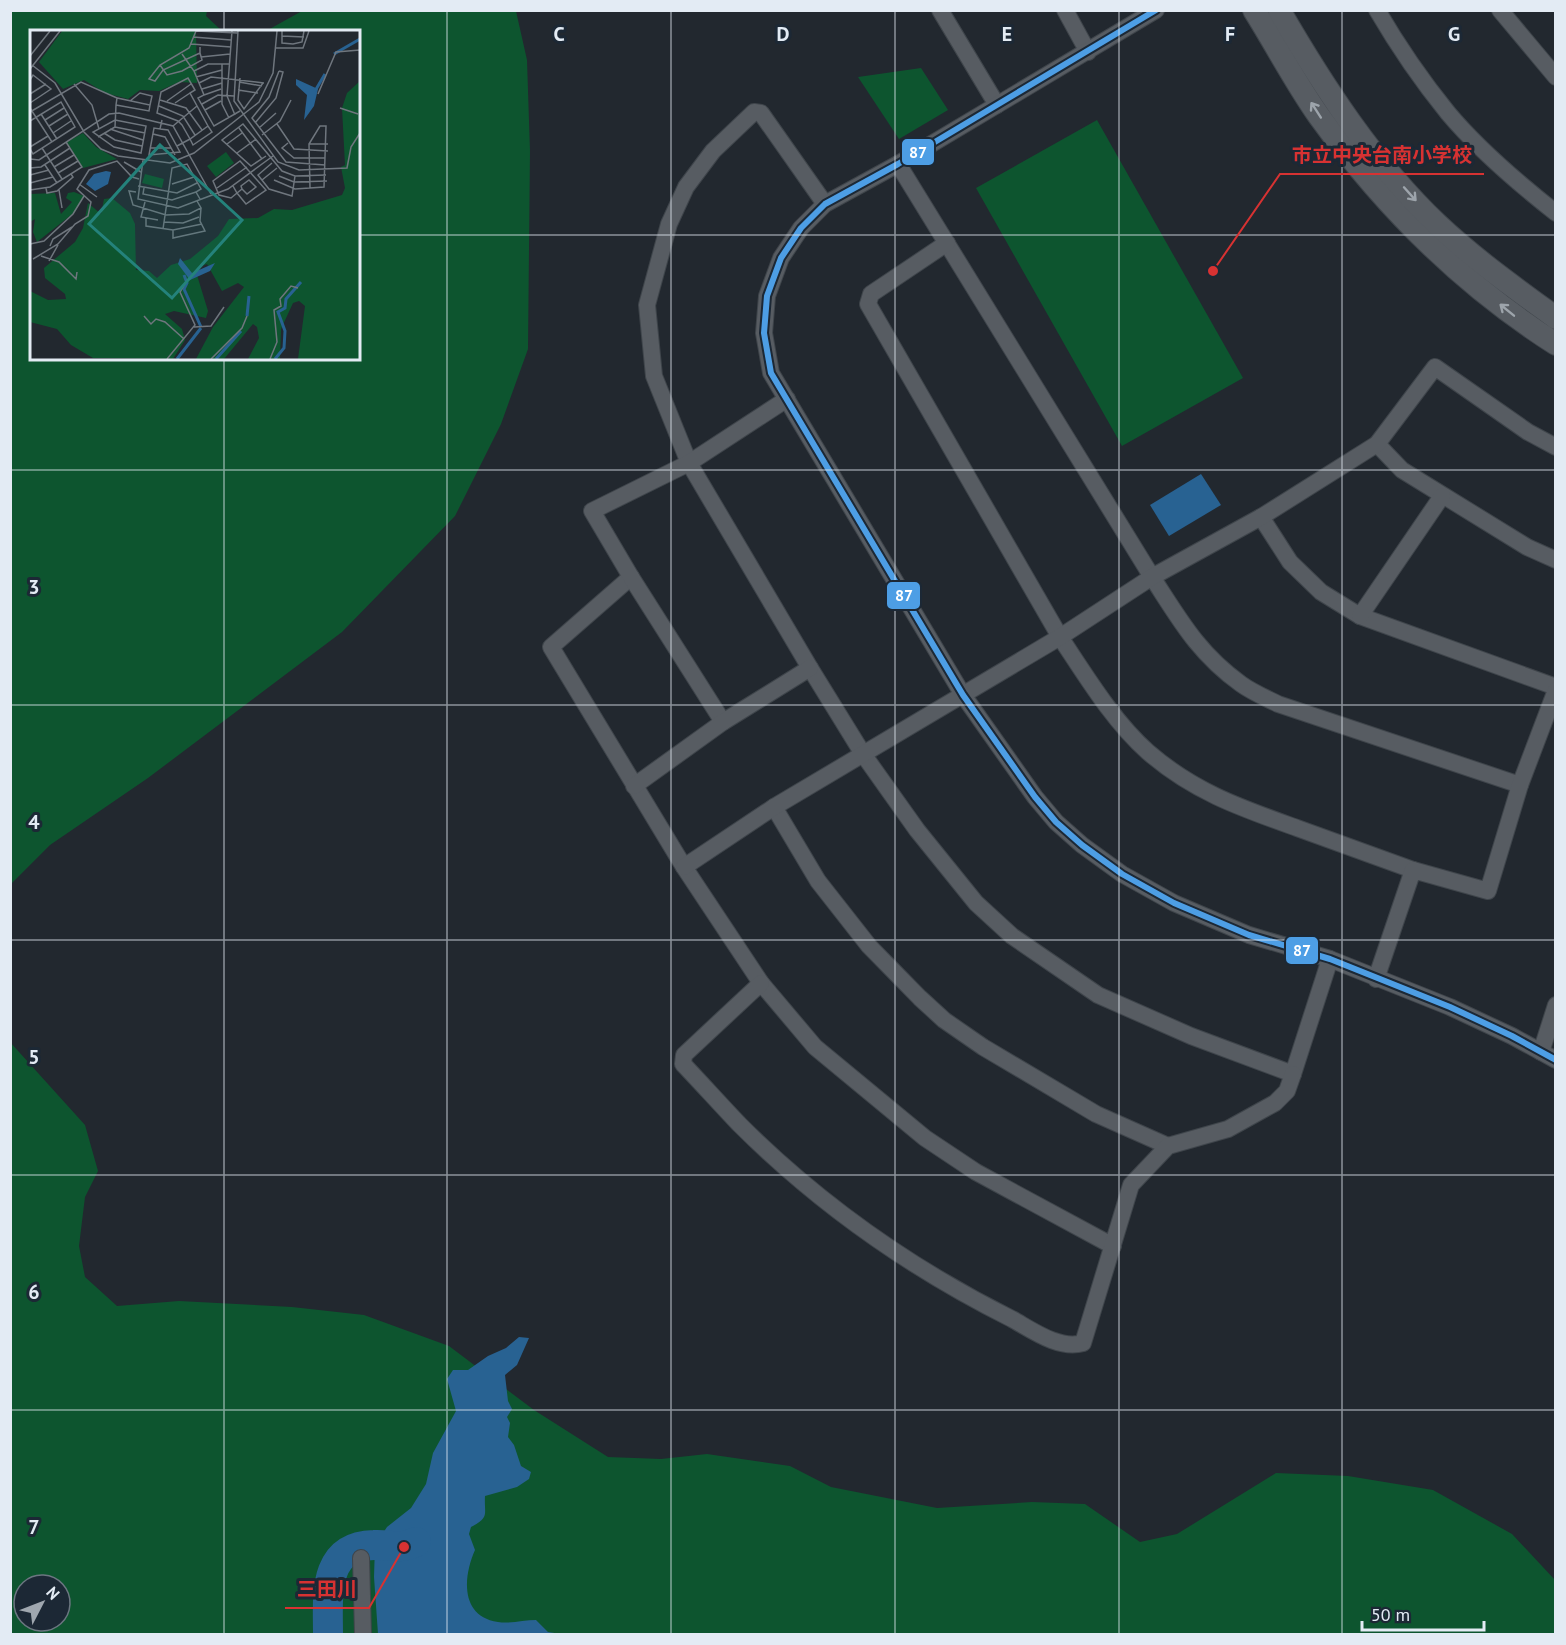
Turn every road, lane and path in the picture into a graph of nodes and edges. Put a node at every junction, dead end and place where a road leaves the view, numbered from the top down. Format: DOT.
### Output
graph roads {
  1 [pos="940,10"];
  2 [pos="1065,10"];
  3 [pos="1156,10"];
  4 [pos="1254,10"];
  5 [pos="1279,10"];
  6 [pos="1377,10"];
  7 [pos="1500,10"];
  8 [pos="1088,52"];
  9 [pos="1556,77"];
  10 [pos="997,105"];
  11 [pos="898,164"];
  12 [pos="825,204"];
  13 [pos="1556,213"];
  14 [pos="947,243"];
  15 [pos="1556,318"];
  16 [pos="1556,344"];
  17 [pos="787,399"];
  18 [pos="1377,444"];
  19 [pos="1556,447"];
  20 [pos="689,463"];
  21 [pos="1442,495"];
  22 [pos="1261,517"];
  23 [pos="1556,560"];
  24 [pos="631,577"];
  25 [pos="1152,577"];
  26 [pos="1360,616"];
  27 [pos="1060,637"];
  28 [pos="810,668"];
  29 [pos="1556,689"];
  30 [pos="963,695"];
  31 [pos="723,722"];
  32 [pos="863,754"];
  33 [pos="1520,785"];
  34 [pos="634,786"];
  35 [pos="774,807"];
  36 [pos="684,867"];
  37 [pos="1413,870"];
  38 [pos="1330,960"];
  39 [pos="1376,979"];
  40 [pos="761,984"];
  41 [pos="1556,1005"];
  42 [pos="1548,1056"];
  43 [pos="1293,1074"];
  44 [pos="1168,1146"];
  45 [pos="1113,1246"];
  46 [pos="361,1558"];
  47 [pos="362,1634"];
  1 -- 10 [label="street"];
  2 -- 8 [label="street"];
  3 -- 8 [label="street"];
  16 -- 4 [label="street, one-way"];
  5 -- 15 [label="street, one-way"];
  6 -- 13 [label="street"];
  7 -- 9 [label="street"];
  8 -- 10 [label="street"];
  10 -- 11 [label="street"];
  11 -- 12 [label="street"];
  11 -- 14 [label="street"];
  12 -- 17 [label="street"];
  12 -- 20 [label="street"];
  14 -- 25 [label="street"];
  14 -- 27 [label="street"];
  17 -- 20 [label="street"];
  17 -- 30 [label="street"];
  18 -- 19 [label="street"];
  18 -- 21 [label="street"];
  18 -- 22 [label="street"];
  20 -- 24 [label="street"];
  20 -- 28 [label="street"];
  21 -- 23 [label="street"];
  21 -- 26 [label="street"];
  22 -- 25 [label="street"];
  22 -- 26 [label="street"];
  24 -- 31 [label="street"];
  24 -- 34 [label="street"];
  25 -- 27 [label="street"];
  25 -- 33 [label="street"];
  26 -- 29 [label="street"];
  27 -- 30 [label="street"];
  27 -- 37 [label="street"];
  28 -- 31 [label="street"];
  28 -- 32 [label="street"];
  29 -- 33 [label="street"];
  30 -- 32 [label="street"];
  30 -- 38 [label="street"];
  31 -- 34 [label="street"];
  32 -- 35 [label="street"];
  32 -- 43 [label="street"];
  33 -- 37 [label="street"];
  34 -- 36 [label="street"];
  35 -- 36 [label="street"];
  35 -- 44 [label="street"];
  36 -- 40 [label="street"];
  37 -- 39 [label="street"];
  38 -- 39 [label="street"];
  38 -- 43 [label="street"];
  39 -- 42 [label="street"];
  40 -- 45 [label="street"];
  40 -- 45 [label="street"];
  41 -- 42 [label="street"];
  43 -- 44 [label="street"];
  44 -- 45 [label="street"];
  46 -- 47 [label="street"];
}
